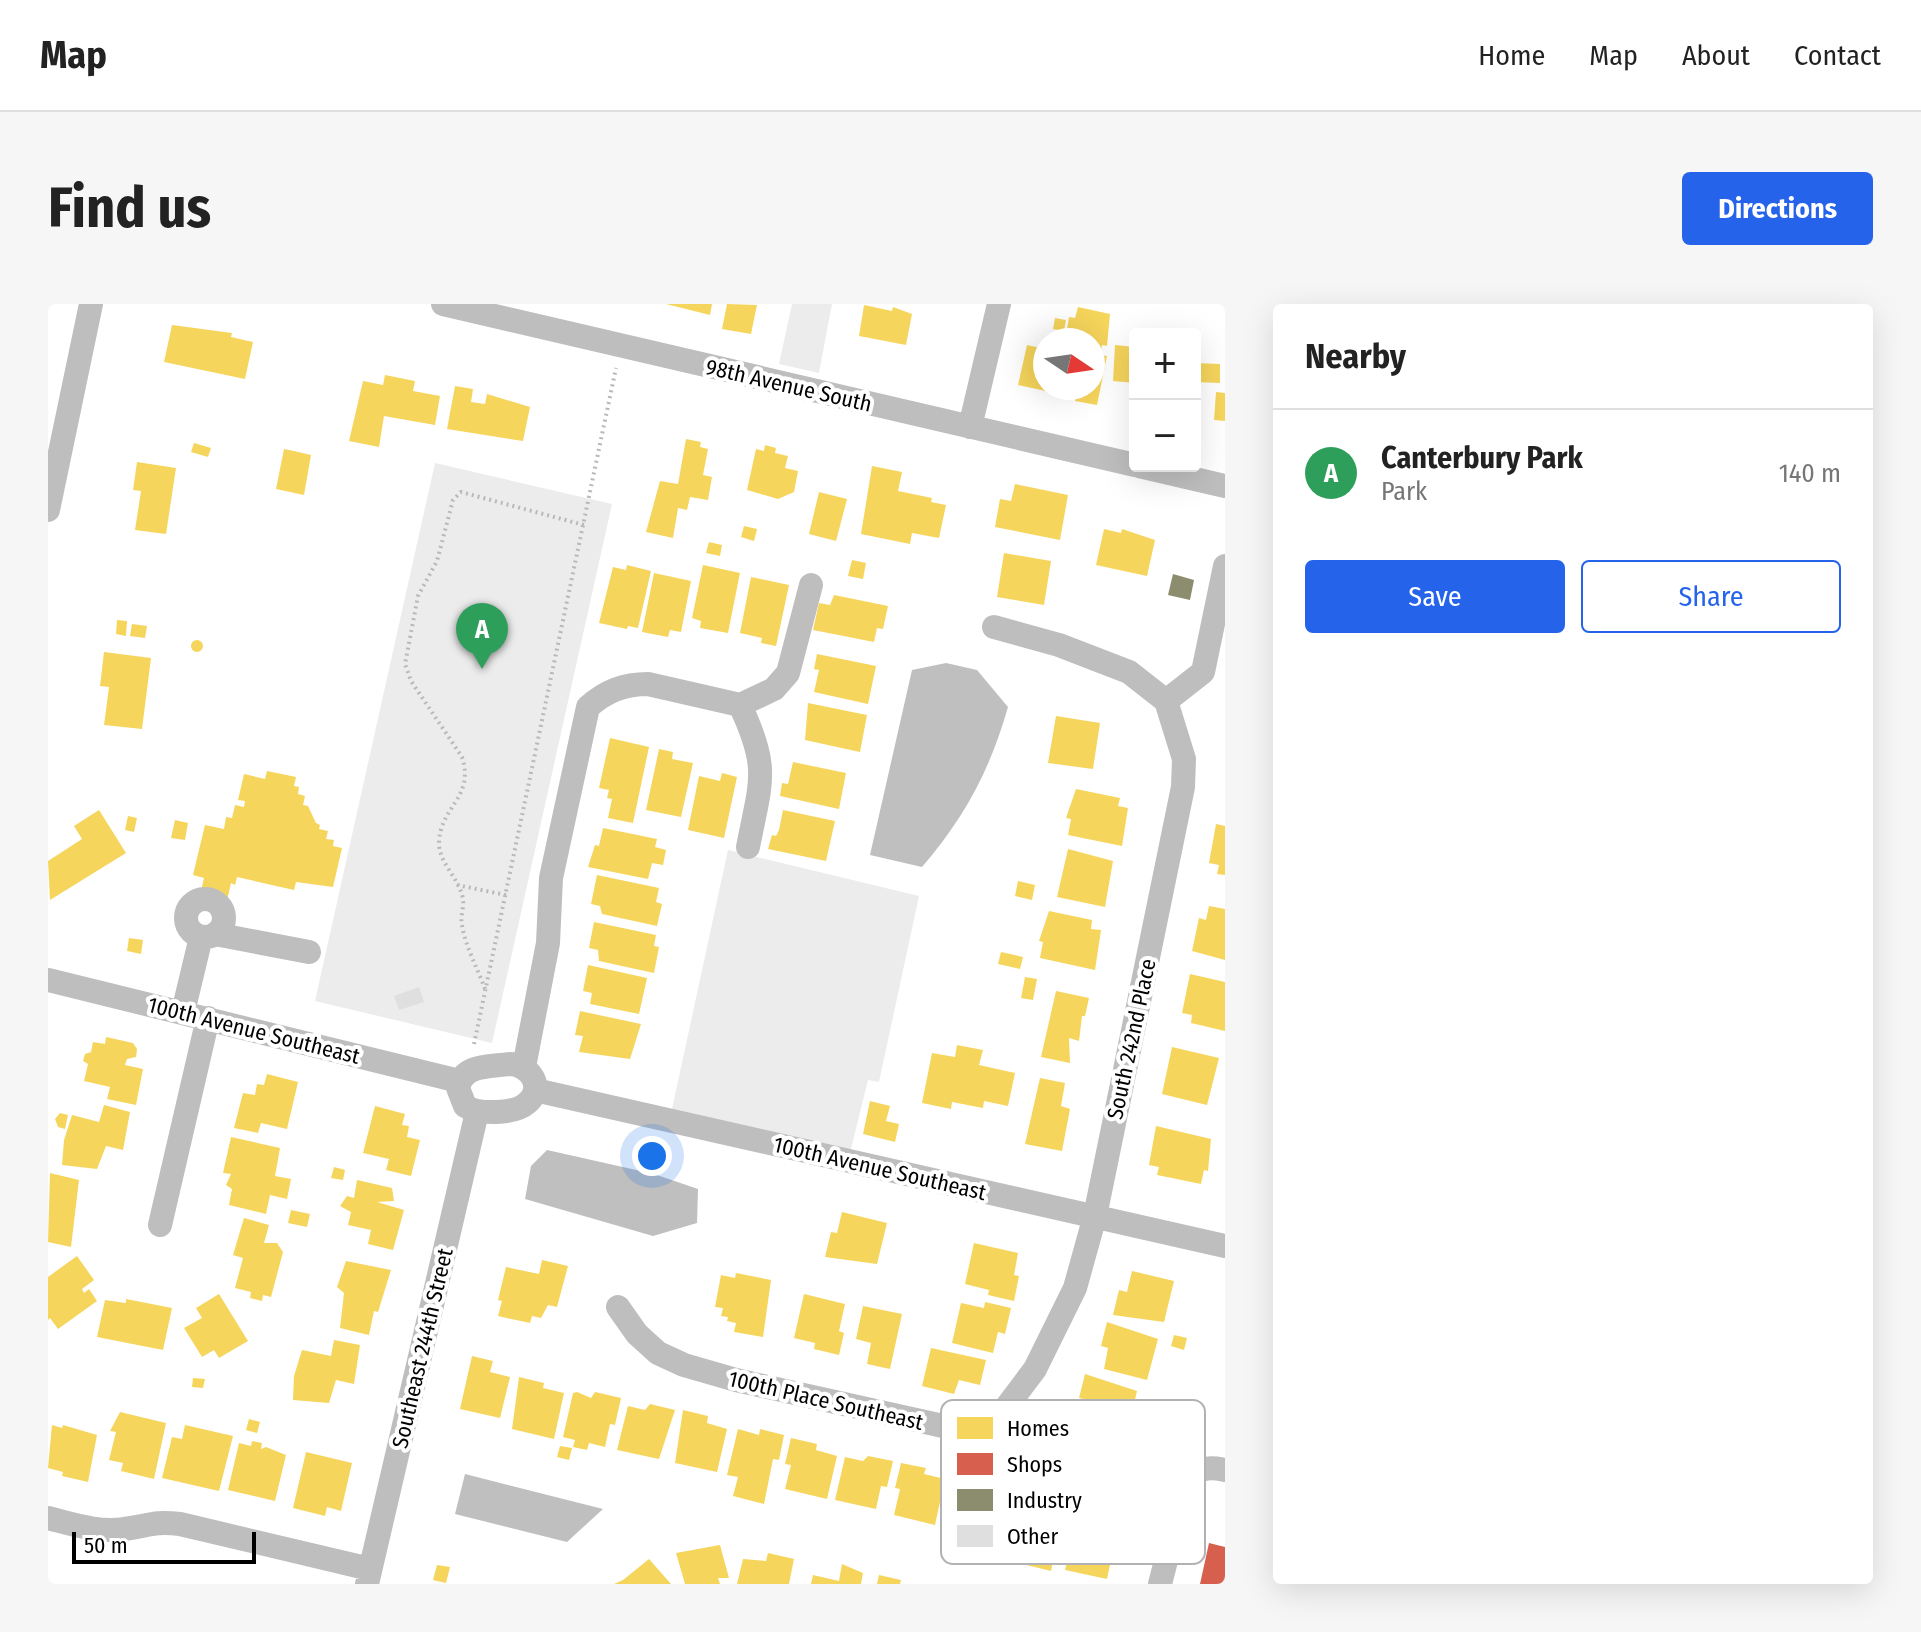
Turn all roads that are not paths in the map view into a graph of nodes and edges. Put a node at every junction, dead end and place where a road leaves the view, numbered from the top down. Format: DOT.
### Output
graph roads {
  1 [pos="91,304"];
  2 [pos="443,304"];
  3 [pos="999,304"];
  4 [pos="541,315"];
  5 [pos="970,427"];
  6 [pos="1129,464"];
  7 [pos="1163,472"];
  8 [pos="1225,486"];
  9 [pos="48,510"];
  10 [pos="1225,566"];
  11 [pos="811,585"];
  12 [pos="994,627"];
  13 [pos="1166,701"];
  14 [pos="740,705"];
  15 [pos="748,847"];
  16 [pos="309,952"];
  17 [pos="48,980"];
  18 [pos="183,1012"];
  19 [pos="208,1018"];
  20 [pos="524,1067"];
  21 [pos="464,1076"];
  22 [pos="535,1090"];
  23 [pos="477,1112"];
  24 [pos="1095,1216"];
  25 [pos="160,1225"];
  26 [pos="1225,1246"];
  27 [pos="618,1307"];
  28 [pos="1015,1400"];
  29 [pos="941,1425"];
  30 [pos="1205,1468"];
  31 [pos="1225,1470"];
  32 [pos="48,1518"];
  33 [pos="1165,1564"];
  34 [pos="368,1576"];
  35 [pos="1160,1584"];
  1 -- 9 [label="street"];
  2 -- 4 [label="street, 98th Avenue South"];
  3 -- 5 [label="street"];
  4 -- 5 [label="street, 98th Avenue South"];
  5 -- 6 [label="street, 98th Avenue South"];
  7 -- 8 [label="street, 98th Avenue South"];
  10 -- 13 [label="street"];
  11 -- 14 [label="street"];
  12 -- 13 [label="street"];
  13 -- 24 [label="street, South 242nd Place"];
  14 -- 15 [label="street"];
  14 -- 20 [label="street"];
  16 -- 18 [label="street"];
  17 -- 18 [label="street, 100th Avenue Southeast"];
  18 -- 19 [label="street, 100th Avenue Southeast"];
  19 -- 21 [label="street, 100th Avenue Southeast"];
  19 -- 25 [label="street"];
  20 -- 21 [label="street"];
  20 -- 22 [label="street"];
  21 -- 23 [label="street"];
  22 -- 23 [label="street"];
  22 -- 24 [label="street, 100th Avenue Southeast"];
  23 -- 34 [label="street, Southeast 244th Street"];
  24 -- 26 [label="street, 100th Avenue Southeast"];
  24 -- 28 [label="street, South 242nd Place"];
  27 -- 29 [label="street, 100th Place Southeast"];
  30 -- 31 [label="street"];
  32 -- 34 [label="street"];
  33 -- 35 [label="street"];
}
